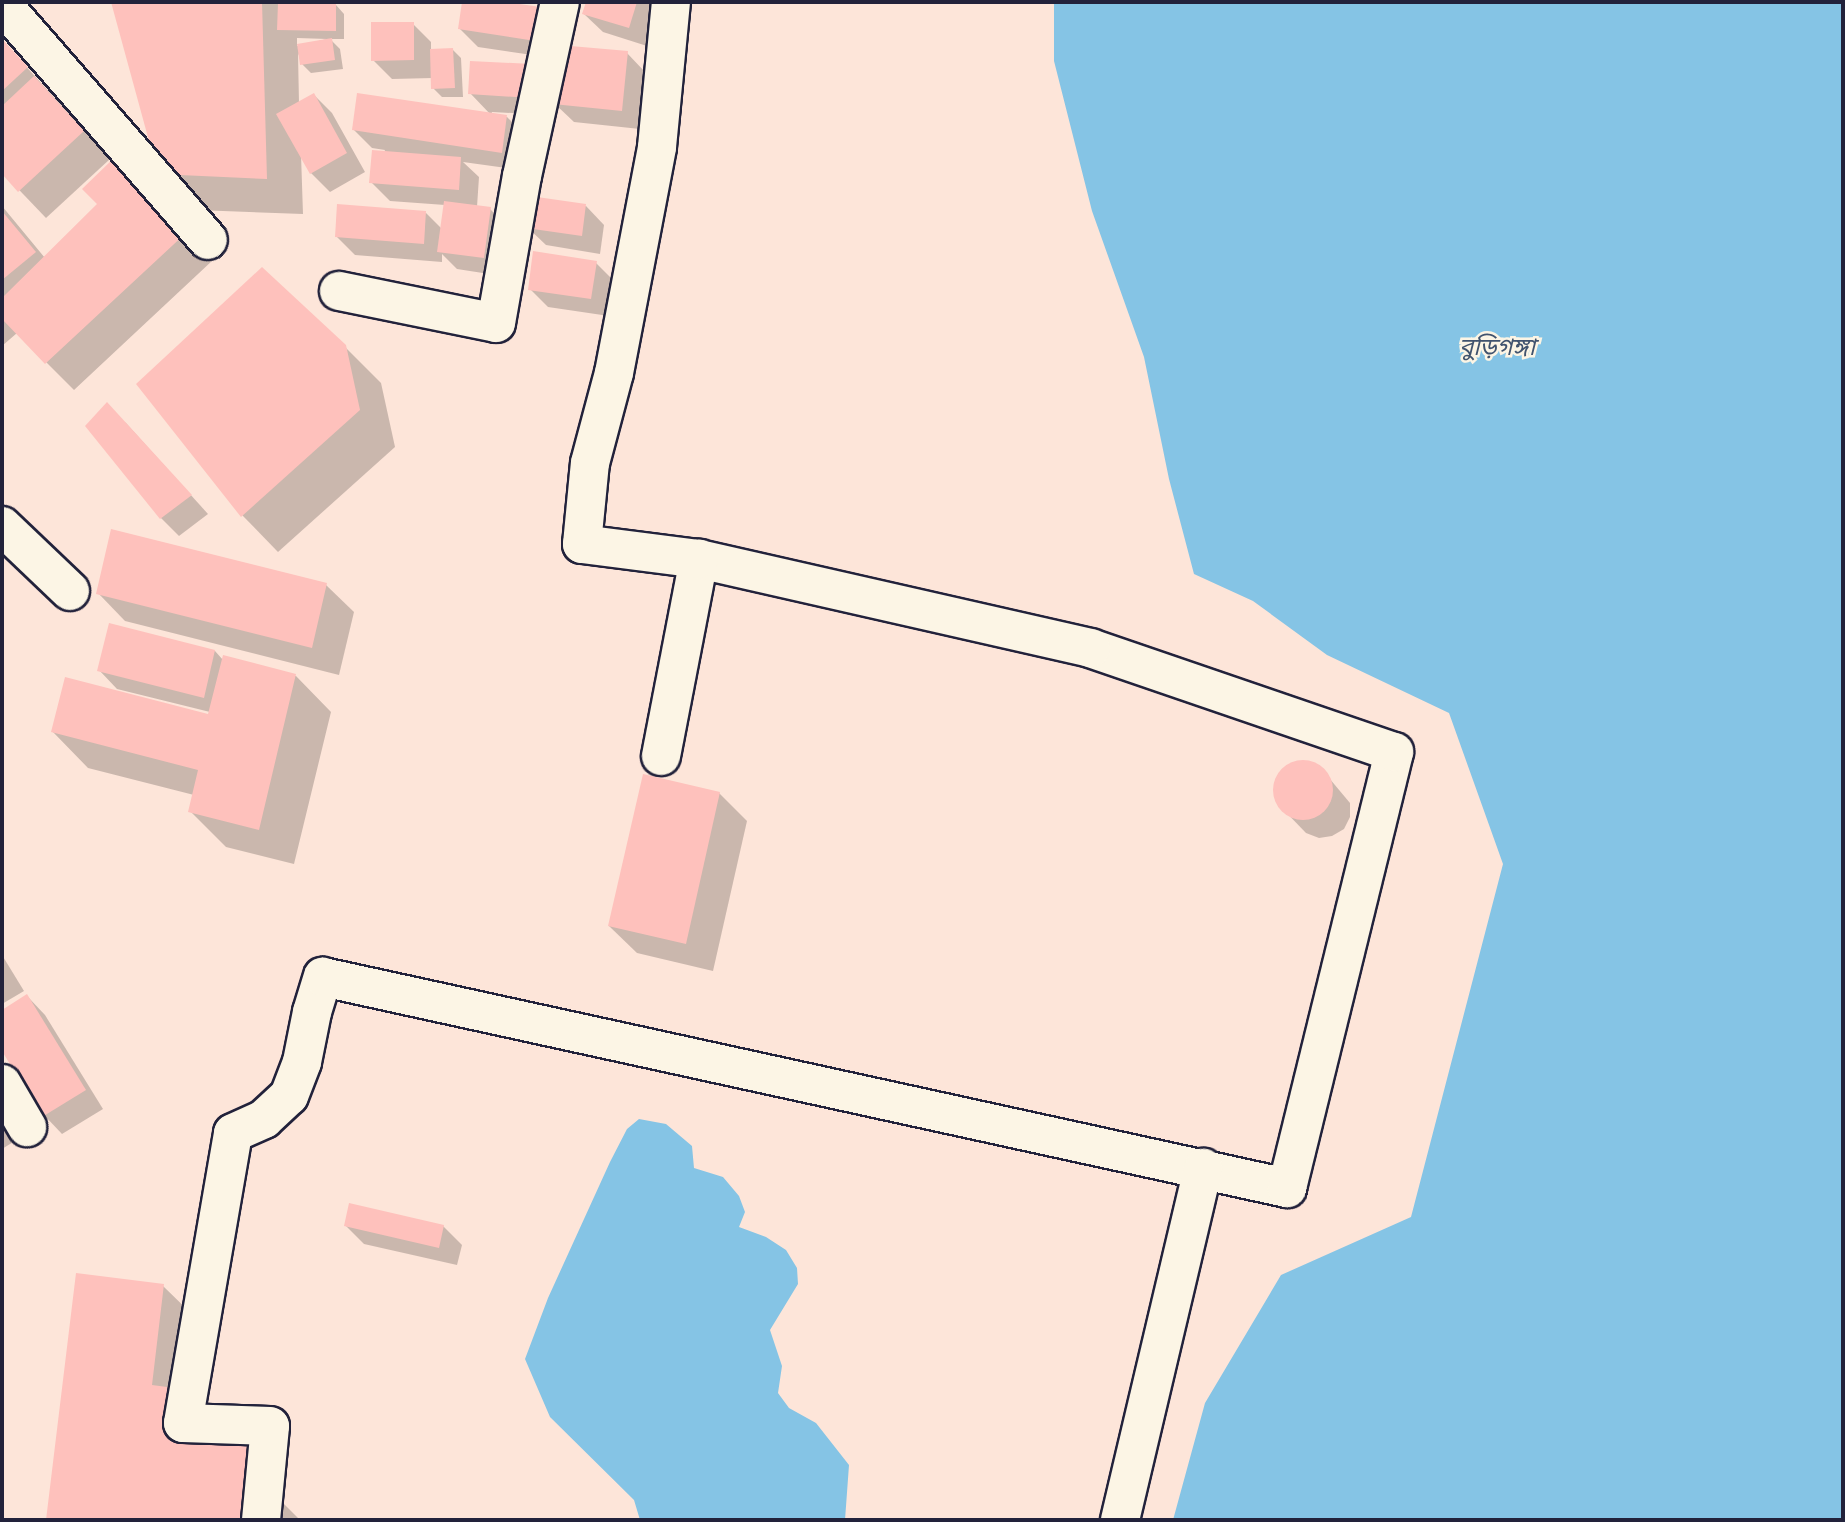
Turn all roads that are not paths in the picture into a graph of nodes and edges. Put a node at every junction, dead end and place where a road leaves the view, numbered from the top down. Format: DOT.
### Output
graph roads {
  1 [pos="560,2"];
  2 [pos="671,2"];
  3 [pos="2,4"];
  4 [pos="208,240"];
  5 [pos="339,291"];
  6 [pos="2,526"];
  7 [pos="699,559"];
  8 [pos="70,591"];
  9 [pos="662,756"];
  10 [pos="2,1084"];
  11 [pos="27,1127"];
  12 [pos="1203,1168"];
  13 [pos="261,1520"];
  14 [pos="1120,1520"];
  1 -- 5 [label="street"];
  2 -- 7 [label="street"];
  3 -- 4 [label="street"];
  6 -- 8 [label="street"];
  7 -- 9 [label="street"];
  7 -- 12 [label="street"];
  10 -- 11 [label="street"];
  12 -- 13 [label="street"];
  12 -- 14 [label="street"];
}
